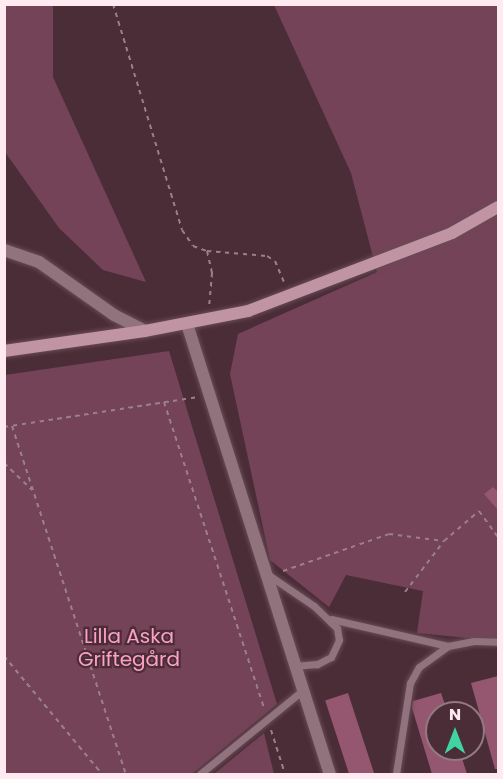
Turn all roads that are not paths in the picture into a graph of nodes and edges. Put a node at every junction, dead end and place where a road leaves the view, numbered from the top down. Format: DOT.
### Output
graph roads {
  1 [pos="498,207"];
  2 [pos="4,250"];
  3 [pos="187,324"];
  4 [pos="145,331"];
  5 [pos="4,351"];
  6 [pos="265,570"];
  7 [pos="331,619"];
  8 [pos="498,642"];
  9 [pos="448,646"];
  10 [pos="296,666"];
  11 [pos="303,690"];
  12 [pos="200,774"];
  13 [pos="330,774"];
  14 [pos="396,774"];
  1 -- 3 [label="street"];
  2 -- 4 [label="street"];
  3 -- 4 [label="street"];
  3 -- 6 [label="street"];
  4 -- 5 [label="street"];
  6 -- 7 [label="lane"];
  6 -- 10 [label="street"];
  7 -- 9 [label="lane"];
  7 -- 10 [label="lane"];
  8 -- 9 [label="lane"];
  9 -- 14 [label="lane"];
  10 -- 11 [label="street"];
  11 -- 12 [label="lane"];
  11 -- 13 [label="street"];
}
